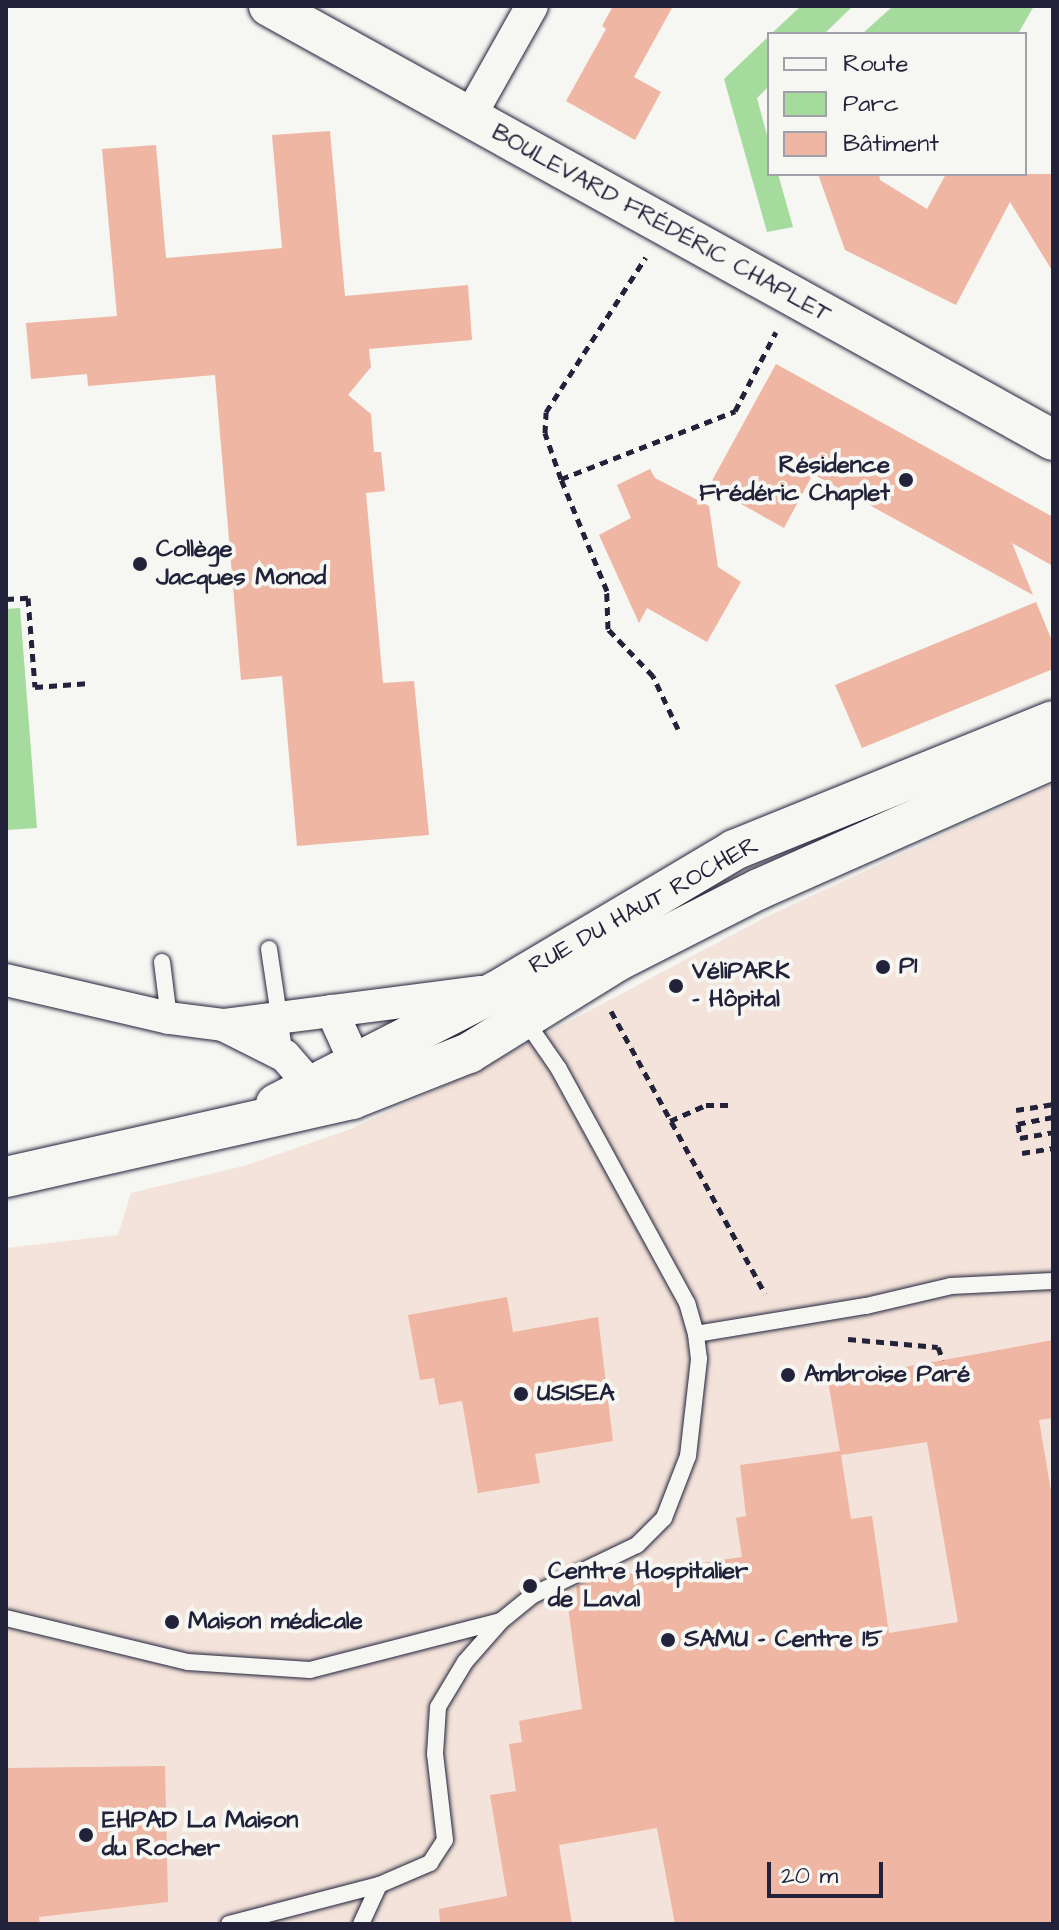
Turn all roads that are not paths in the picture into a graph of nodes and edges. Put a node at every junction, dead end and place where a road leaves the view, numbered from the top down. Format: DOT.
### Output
graph roads {
  1 [pos="269,6"];
  2 [pos="532,6"];
  3 [pos="470,116"];
  4 [pos="1053,440"];
  5 [pos="1053,721"];
  6 [pos="1053,759"];
  7 [pos="879,813"];
  8 [pos="269,949"];
  9 [pos="162,962"];
  10 [pos="6,980"];
  11 [pos="497,991"];
  12 [pos="332,1011"];
  13 [pos="169,1018"];
  14 [pos="278,1018"];
  15 [pos="527,1020"];
  16 [pos="223,1025"];
  17 [pos="297,1070"];
  18 [pos="353,1080"];
  19 [pos="248,1121"];
  20 [pos="6,1177"];
  21 [pos="1053,1281"];
  22 [pos="696,1334"];
  23 [pos="6,1618"];
  24 [pos="501,1621"];
  25 [pos="379,1885"];
  26 [pos="229,1924"];
  27 [pos="361,1924"];
  1 -- 3 [label="street, BOULEVARD FRÉDÉRIC CHAPLET"];
  2 -- 3 [label="street"];
  3 -- 4 [label="street, BOULEVARD FRÉDÉRIC CHAPLET"];
  5 -- 7 [label="street, RUE DU HAUT ROCHER"];
  6 -- 7 [label="street, RUE DU HAUT ROCHER"];
  7 -- 11 [label="street, RUE DU HAUT ROCHER"];
  7 -- 15 [label="street, RUE DU HAUT ROCHER"];
  8 -- 14 [label="lane"];
  9 -- 13 [label="lane"];
  10 -- 13 [label="street"];
  11 -- 12 [label="street"];
  11 -- 15 [label="lane"];
  11 -- 18 [label="street, RUE DU HAUT ROCHER"];
  12 -- 14 [label="street"];
  12 -- 18 [label="street"];
  13 -- 16 [label="street"];
  14 -- 16 [label="street"];
  14 -- 17 [label="lane"];
  15 -- 18 [label="street, RUE DU HAUT ROCHER"];
  15 -- 22 [label="lane"];
  16 -- 17 [label="street"];
  17 -- 18 [label="street, RUE DU HAUT ROCHER"];
  17 -- 19 [label="street, RUE DU HAUT ROCHER"];
  18 -- 19 [label="street, RUE DU HAUT ROCHER"];
  19 -- 20 [label="street, RUE DU HAUT ROCHER"];
  21 -- 22 [label="lane"];
  22 -- 24 [label="lane"];
  23 -- 24 [label="lane"];
  24 -- 25 [label="lane"];
  25 -- 26 [label="lane"];
  25 -- 27 [label="lane"];
}
